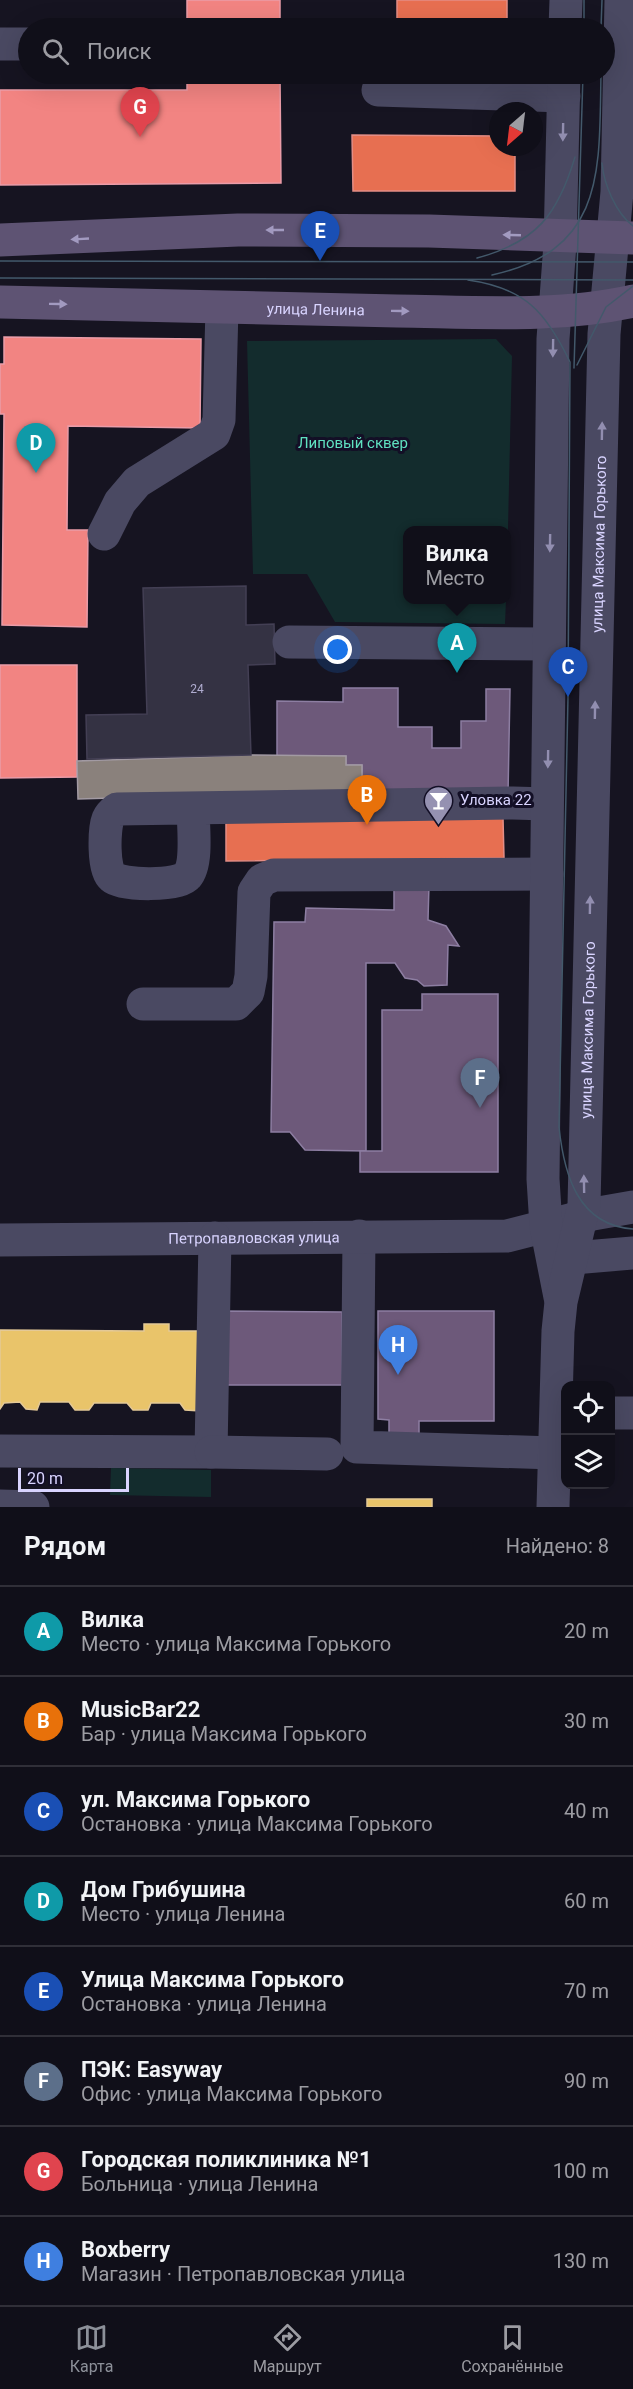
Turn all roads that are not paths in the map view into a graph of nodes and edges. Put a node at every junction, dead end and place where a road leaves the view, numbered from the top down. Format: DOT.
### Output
graph roads {
  1 [pos="566,0"];
  2 [pos="565,18"];
  3 [pos="624,18"];
  4 [pos="0,44"];
  5 [pos="18,44"];
  6 [pos="564,85"];
  7 [pos="378,90"];
  8 [pos="560,236"];
  9 [pos="624,238"];
  10 [pos="0,240"];
  11 [pos="0,302"];
  12 [pos="619,304"];
  13 [pos="222,308"];
  14 [pos="554,311"];
  15 [pos="104,534"];
  16 [pos="289,642"];
  17 [pos="549,645"];
  18 [pos="547,804"];
  19 [pos="193,808"];
  20 [pos="547,874"];
  21 [pos="143,1004"];
  22 [pos="633,1207"];
  23 [pos="583,1218"];
  24 [pos="359,1236"];
  25 [pos="215,1238"];
  26 [pos="0,1240"];
  27 [pos="556,1244"];
  28 [pos="633,1253"];
  29 [pos="561,1381"];
  30 [pos="615,1413"];
  31 [pos="633,1413"];
  32 [pos="561,1414"];
  33 [pos="0,1450"];
  34 [pos="211,1452"];
  35 [pos="327,1454"];
  36 [pos="554,1454"];
  37 [pos="0,1506"];
  38 [pos="33,1507"];
  39 [pos="554,1507"];
  1 -- 2 [label="street"];
  3 -- 9 [label="street, улица Максима Горького"];
  4 -- 5 [label="street"];
  6 -- 7 [label="street"];
  6 -- 8 [label="street, улица Максима Горького, one-way"];
  8 -- 9 [label="main road"];
  8 -- 10 [label="main road, one-way"];
  8 -- 14 [label="street, улица Максима Горького"];
  9 -- 12 [label="street, улица Максима Горького"];
  11 -- 13 [label="main road, улица Ленина, one-way"];
  12 -- 14 [label="main road, улица Ленина"];
  23 -- 12 [label="street, улица Максима Горького, one-way"];
  13 -- 14 [label="main road, улица Ленина, one-way"];
  13 -- 15 [label="street"];
  14 -- 17 [label="street, улица Максима Горького, one-way"];
  16 -- 17 [label="street"];
  17 -- 18 [label="street, улица Максима Горького, one-way"];
  18 -- 19 [label="street"];
  18 -- 20 [label="street, улица Максима Горького"];
  20 -- 21 [label="street"];
  20 -- 27 [label="street, улица Максима Горького"];
  22 -- 23 [label="street"];
  23 -- 27 [label="street, улица Максима Горького"];
  24 -- 25 [label="street, Петропавловская улица"];
  24 -- 27 [label="street, Петропавловская улица"];
  24 -- 36 [label="street"];
  25 -- 26 [label="street, Петропавловская улица"];
  25 -- 34 [label="street"];
  27 -- 28 [label="street, Петропавловская улица"];
  27 -- 29 [label="street, улица Максима Горького"];
  30 -- 31 [label="street"];
  32 -- 36 [label="street, улица Максима Горького"];
  33 -- 34 [label="street"];
  34 -- 35 [label="street"];
  36 -- 39 [label="street, улица Максима Горького"];
  37 -- 38 [label="street"];
}
